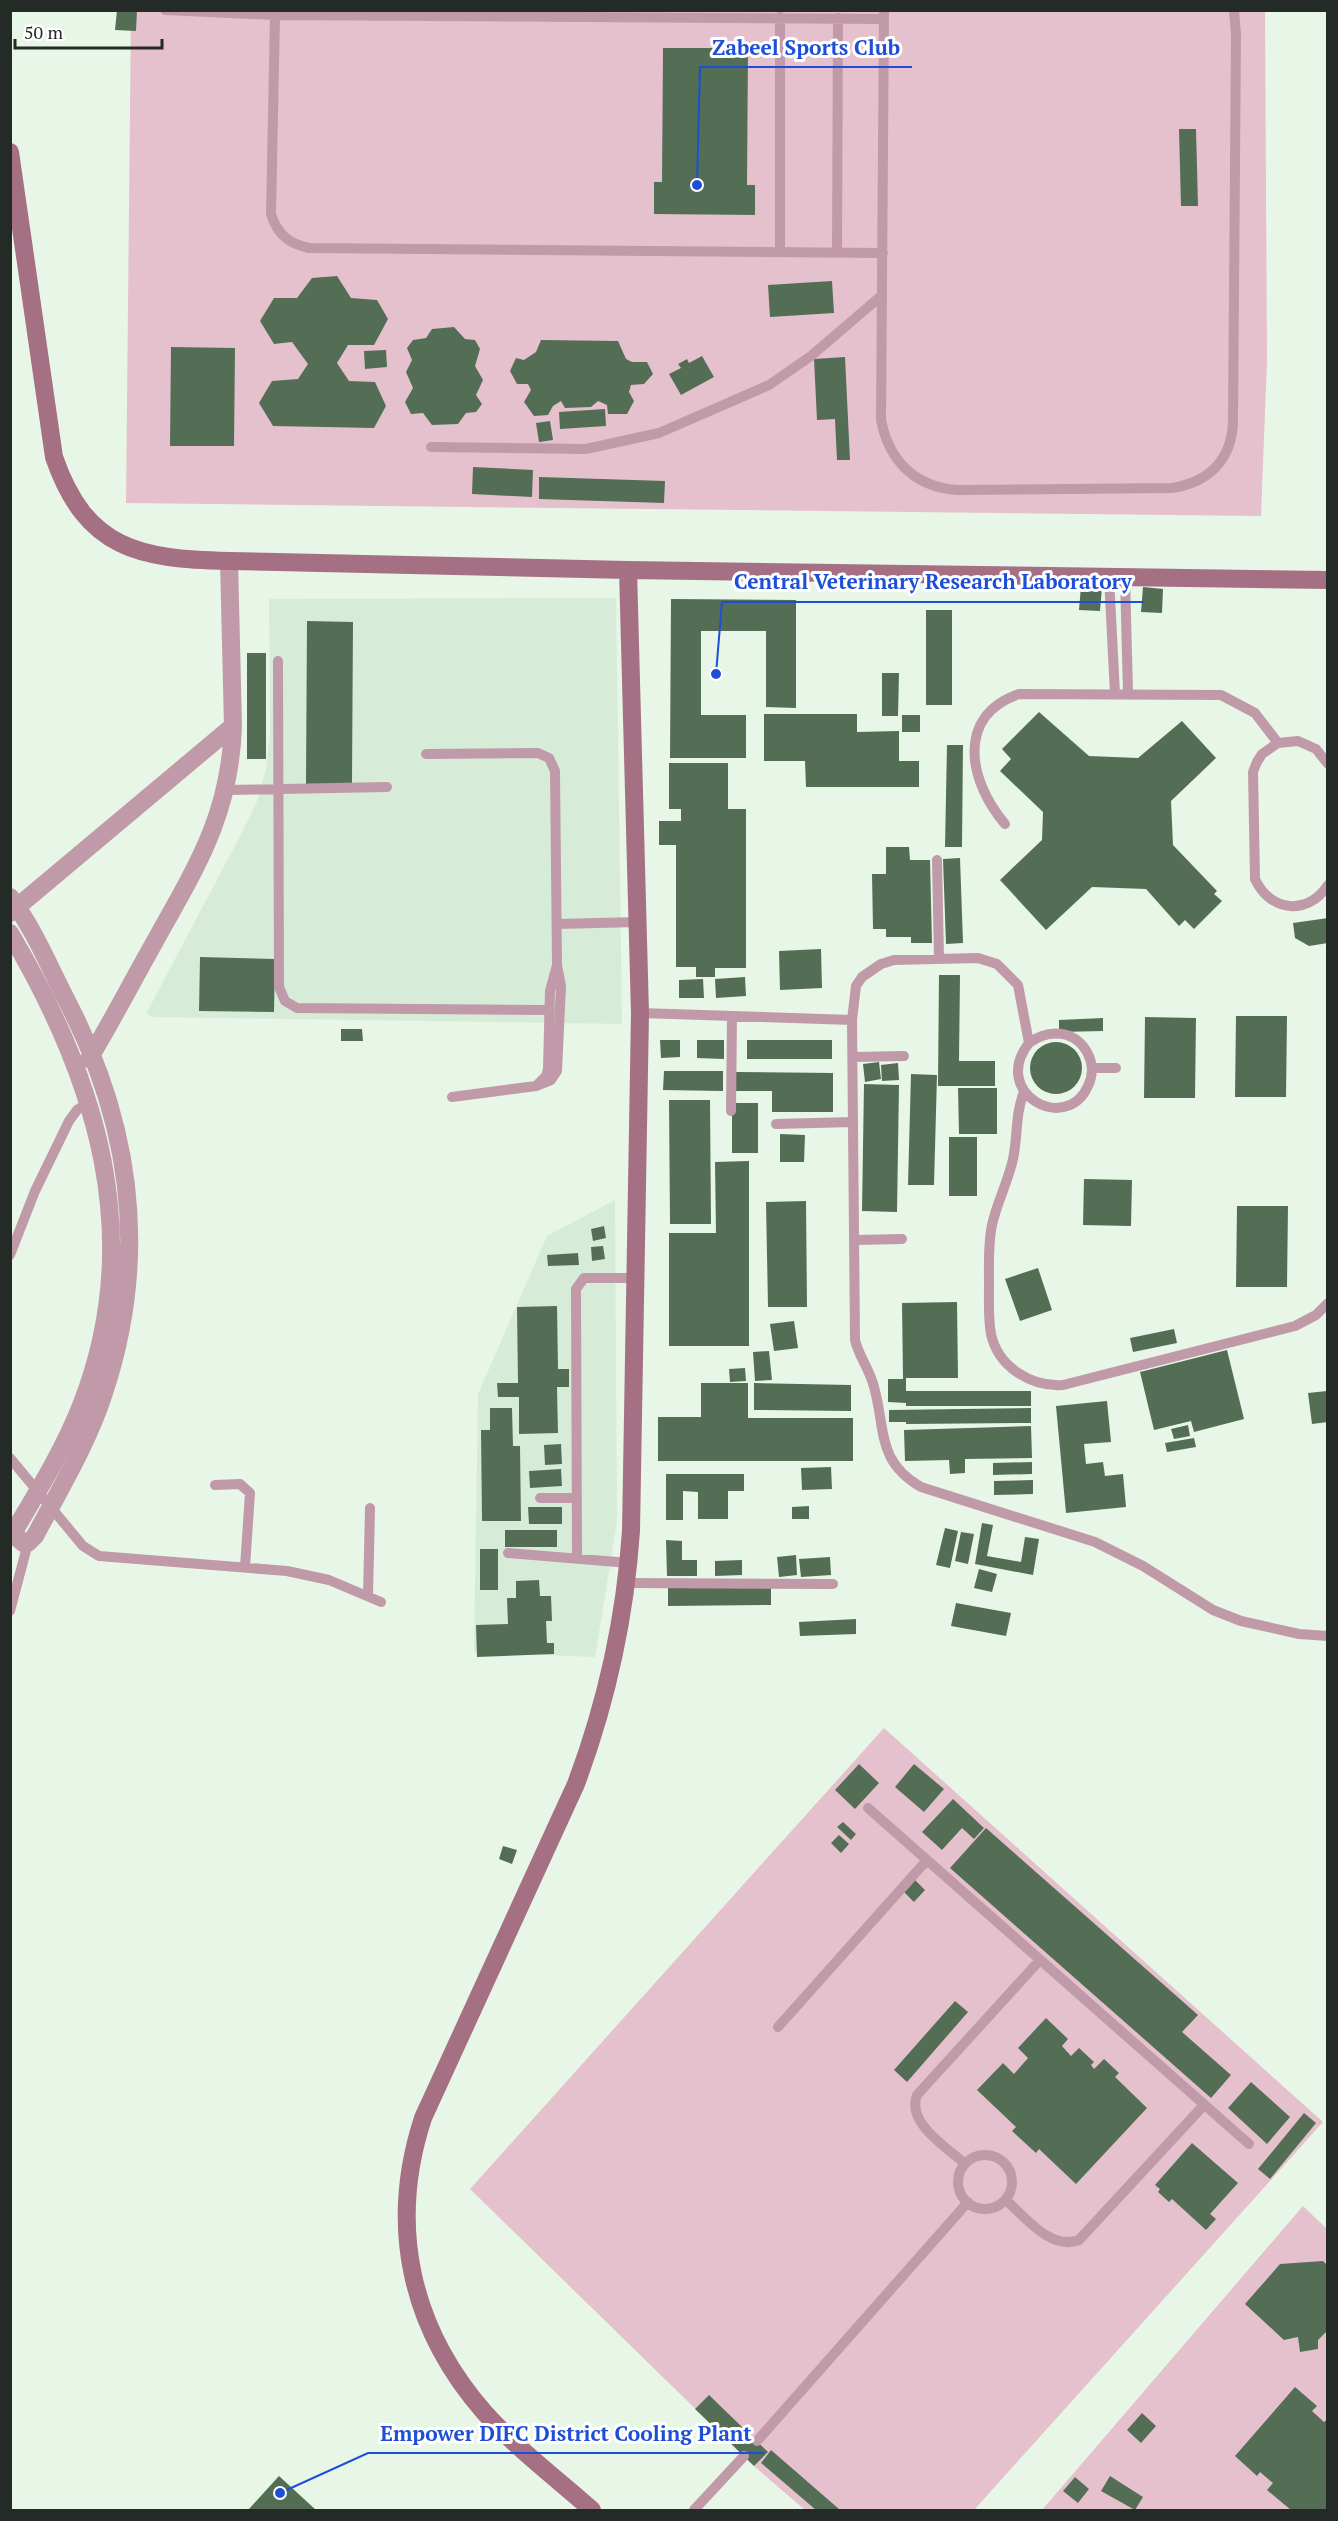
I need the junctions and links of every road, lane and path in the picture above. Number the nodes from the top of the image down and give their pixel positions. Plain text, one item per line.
1 (165, 10) edge
2 (1234, 10) edge
3 (274, 15) junction
4 (884, 15) edge
5 (780, 17) junction
6 (838, 18) junction
7 (10, 152) edge
8 (780, 252) junction
9 (837, 252) junction
10 (883, 253) junction
11 (881, 296) junction
12 (431, 447) dead end
13 (229, 561) junction
14 (628, 570) junction
15 (1117, 577) junction
16 (1328, 580) edge
17 (278, 661) dead end
18 (1115, 693) junction
19 (1128, 693) junction
20 (233, 726) junction
21 (1278, 743) junction
22 (426, 754) dead end
23 (1328, 764) edge
24 (387, 787) dead end
25 (279, 789) junction
26 (226, 790) junction
27 (1005, 824) dead end
28 (937, 860) dead end
29 (1328, 885) edge
30 (13, 906) edge
31 (638, 922) junction
32 (557, 924) junction
33 (10, 933) edge
34 (939, 959) junction
35 (557, 965) junction
36 (550, 1010) junction
37 (640, 1013) junction
38 (732, 1016) junction
39 (852, 1020) junction
40 (1029, 1043) junction
41 (93, 1053) junction
42 (904, 1056) dead end
43 (853, 1057) junction
44 (1092, 1068) junction
45 (1116, 1068) dead end
46 (79, 1076) junction
47 (536, 1086) junction
48 (1024, 1092) junction
49 (452, 1097) dead end
50 (88, 1103) junction
51 (731, 1111) dead end
52 (853, 1122) junction
53 (776, 1124) dead end
54 (902, 1239) dead end
55 (855, 1240) junction
56 (10, 1255) edge
57 (636, 1278) junction
58 (1328, 1303) edge
59 (10, 1458) edge
60 (215, 1485) dead end
61 (37, 1491) junction
62 (540, 1498) dead end
63 (577, 1498) junction
64 (370, 1508) dead end
65 (50, 1509) junction
66 (28, 1543) junction
67 (508, 1553) dead end
68 (577, 1559) junction
69 (629, 1563) junction
70 (245, 1567) junction
71 (627, 1583) junction
72 (833, 1584) dead end
73 (369, 1596) junction
74 (381, 1602) dead end
75 (10, 1611) edge
76 (1328, 1636) edge
77 (868, 1808) dead end
78 (927, 1860) junction
79 (1040, 1960) junction
80 (778, 2027) dead end
81 (1204, 2105) junction
82 (1249, 2144) dead end
83 (965, 2164) junction
84 (1006, 2200) junction
85 (968, 2202) junction
86 (757, 2441) dead end
87 (744, 2456) dead end
88 (592, 2511) edge
89 (694, 2511) edge

1 - 3 lane
2 - 11 lane
3 - 5 lane
3 - 8 lane
4 - 6 lane
4 - 10 lane
5 - 6 lane
5 - 8 lane
6 - 9 lane
7 - 13 street
8 - 9 lane
9 - 10 lane
10 - 11 lane
11 - 12 lane
13 - 14 street
13 - 20 street
14 - 15 street
14 - 31 street
15 - 16 street
15 - 18 lane
15 - 19 lane
17 - 25 lane
18 - 19 lane
18 - 27 lane
19 - 21 lane
20 - 26 street
20 - 30 street
21 - 23 lane
21 - 29 lane
22 - 32 lane
24 - 25 lane
25 - 26 lane
25 - 36 lane
26 - 41 street
28 - 34 lane
30 - 41 street
31 - 32 lane
31 - 37 street
32 - 35 lane
33 - 46 street
34 - 39 lane
34 - 40 lane
35 - 36 lane
35 - 47 lane
36 - 47 lane
37 - 38 lane
37 - 57 street
38 - 39 lane
38 - 51 lane
39 - 43 lane
40 - 44 lane
40 - 48 lane
41 - 46 street
41 - 65 street
42 - 43 lane
43 - 52 lane
44 - 45 lane
44 - 48 lane
46 - 50 street
47 - 49 lane
48 - 58 lane
50 - 56 lane
50 - 61 street
52 - 53 lane
52 - 55 lane
54 - 55 lane
55 - 76 lane
57 - 63 lane
57 - 69 street
59 - 61 lane
60 - 70 lane
61 - 65 lane
61 - 66 street
62 - 63 lane
63 - 68 lane
64 - 73 lane
65 - 66 street
65 - 70 lane
66 - 75 lane
67 - 68 lane
68 - 69 lane
69 - 71 street
70 - 73 lane
71 - 72 lane
71 - 88 street
73 - 74 lane
77 - 78 lane
78 - 79 lane
78 - 80 lane
79 - 81 lane
79 - 83 lane
81 - 82 lane
81 - 84 lane
83 - 84 lane
83 - 85 lane
84 - 85 lane
85 - 86 lane
87 - 89 lane

